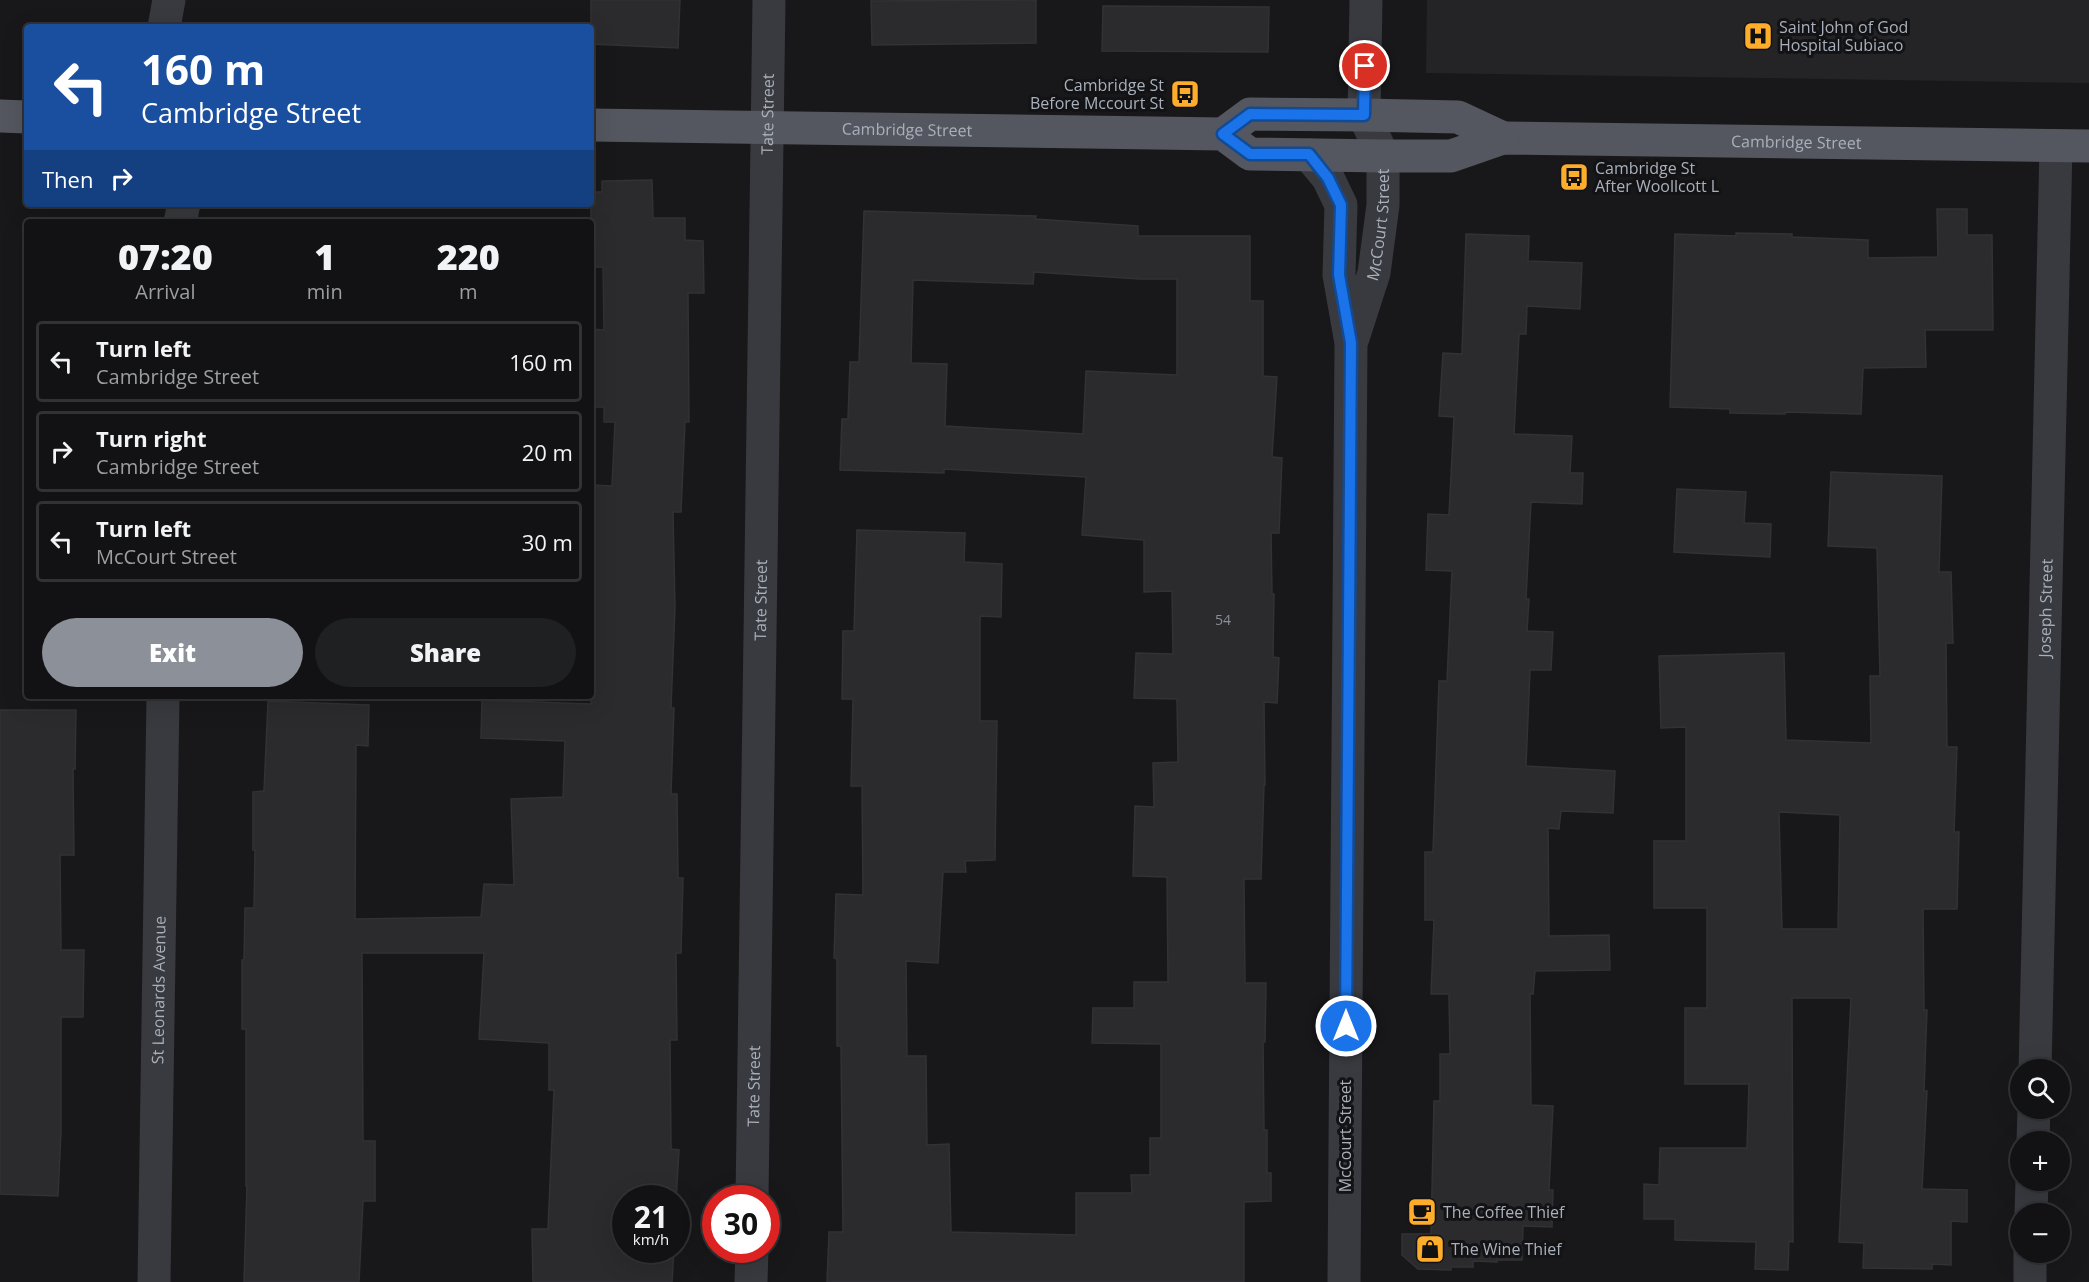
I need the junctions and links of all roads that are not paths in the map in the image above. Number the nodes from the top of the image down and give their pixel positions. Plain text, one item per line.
1 (169, 0) edge
2 (182, 0) edge
3 (769, 0) edge
4 (1366, 0) edge
5 (165, 24) edge
6 (186, 24) edge
7 (1364, 115) junction
8 (0, 116) edge
9 (24, 117) edge
10 (594, 125) edge
11 (767, 128) junction
12 (1223, 134) junction
13 (1503, 138) junction
14 (2056, 146) junction
15 (2089, 147) edge
16 (1309, 154) junction
17 (1383, 156) junction
18 (1351, 343) junction
19 (163, 699) edge
20 (2035, 1059) edge
21 (752, 1185) edge
22 (752, 1263) edge
23 (2030, 1263) edge
24 (154, 1282) edge
25 (751, 1282) edge
26 (1344, 1282) edge
27 (2030, 1282) edge

1 - 5 street
2 - 6 street
3 - 11 street, Tate Street
4 - 7 street, McCourt Street
7 - 12 main road, Cambridge Street
7 - 13 main road, Cambridge Street
7 - 17 street, McCourt Street
8 - 9 main road
10 - 11 main road, Cambridge Street
11 - 12 main road, Cambridge Street
11 - 21 street, Tate Street
12 - 16 main road, Cambridge Street
13 - 14 main road, Cambridge Street
13 - 17 main road, Cambridge Street
14 - 15 main road, Cambridge Street
14 - 20 street, Joseph Street
16 - 17 main road, Cambridge Street
16 - 18 street, McCourt Street
17 - 18 street, McCourt Street
18 - 26 street, McCourt Street
19 - 24 street, St Leonards Avenue
22 - 25 street
23 - 27 street

